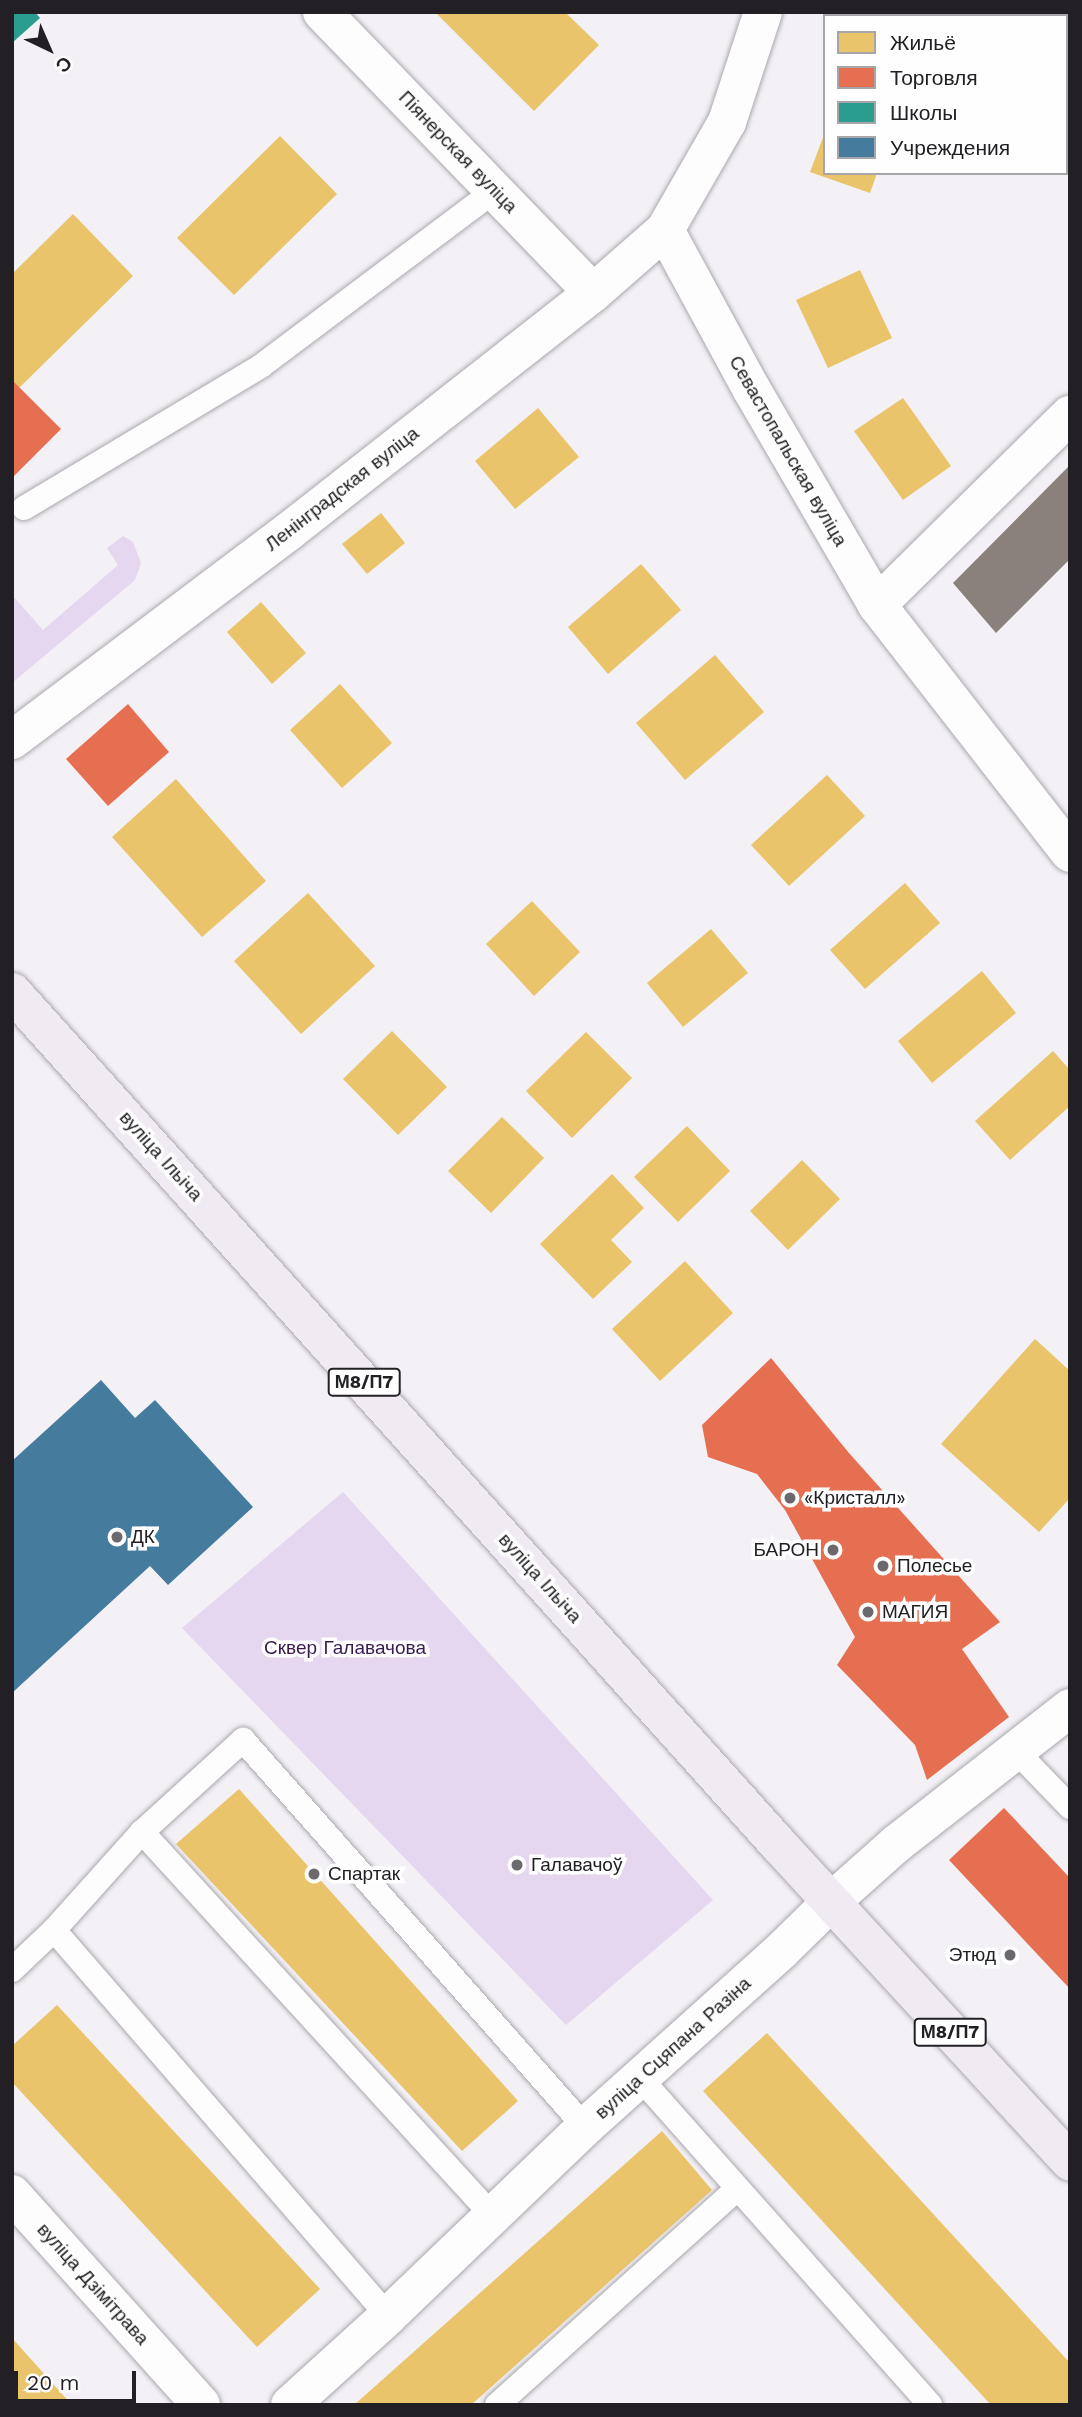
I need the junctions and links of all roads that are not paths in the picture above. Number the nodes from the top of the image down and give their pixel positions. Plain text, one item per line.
1 (322, 12) edge
2 (764, 12) edge
3 (495, 190) junction
4 (665, 230) junction
5 (593, 293) junction
6 (1070, 415) edge
7 (24, 508) dead end
8 (877, 605) junction
9 (12, 740) edge
10 (1070, 853) edge
11 (12, 992) edge
12 (1070, 1708) edge
13 (1016, 1751) junction
14 (1070, 1807) edge
15 (142, 1832) junction
16 (831, 1902) junction
17 (54, 1930) junction
18 (12, 1970) edge
19 (640, 2078) junction
20 (585, 2127) junction
21 (1070, 2162) edge
22 (736, 2190) junction
23 (12, 2194) edge
24 (492, 2215) junction
25 (388, 2316) junction
26 (201, 2405) edge
27 (290, 2405) edge
28 (498, 2405) edge
29 (930, 2405) edge

1 - 3 street, Піянерская вуліца
2 - 4 street
3 - 5 street, Піянерская вуліца
3 - 7 lane
4 - 5 street, Ленінградская вуліца
4 - 8 street, Севастопальская вуліца
5 - 9 street, Ленінградская вуліца
6 - 8 street
8 - 10 street, Севастопальская вуліца
11 - 16 main road, вуліца Ільіча / М8/П7
12 - 13 street, вуліца Сцяпана Разіна
13 - 14 lane
13 - 16 street, вуліца Сцяпана Разіна
15 - 17 lane
15 - 20 lane
15 - 24 lane
16 - 19 street, вуліца Сцяпана Разіна
16 - 21 main road, вуліца Ільіча / М8/П7
17 - 18 lane
17 - 25 lane
19 - 20 street, вуліца Сцяпана Разіна
19 - 22 lane
20 - 24 street, вуліца Сцяпана Разіна
22 - 28 lane
22 - 29 lane
23 - 26 street, вуліца Дзімітрава
24 - 25 street, вуліца Сцяпана Разіна
25 - 27 street, вуліца Сцяпана Разіна

